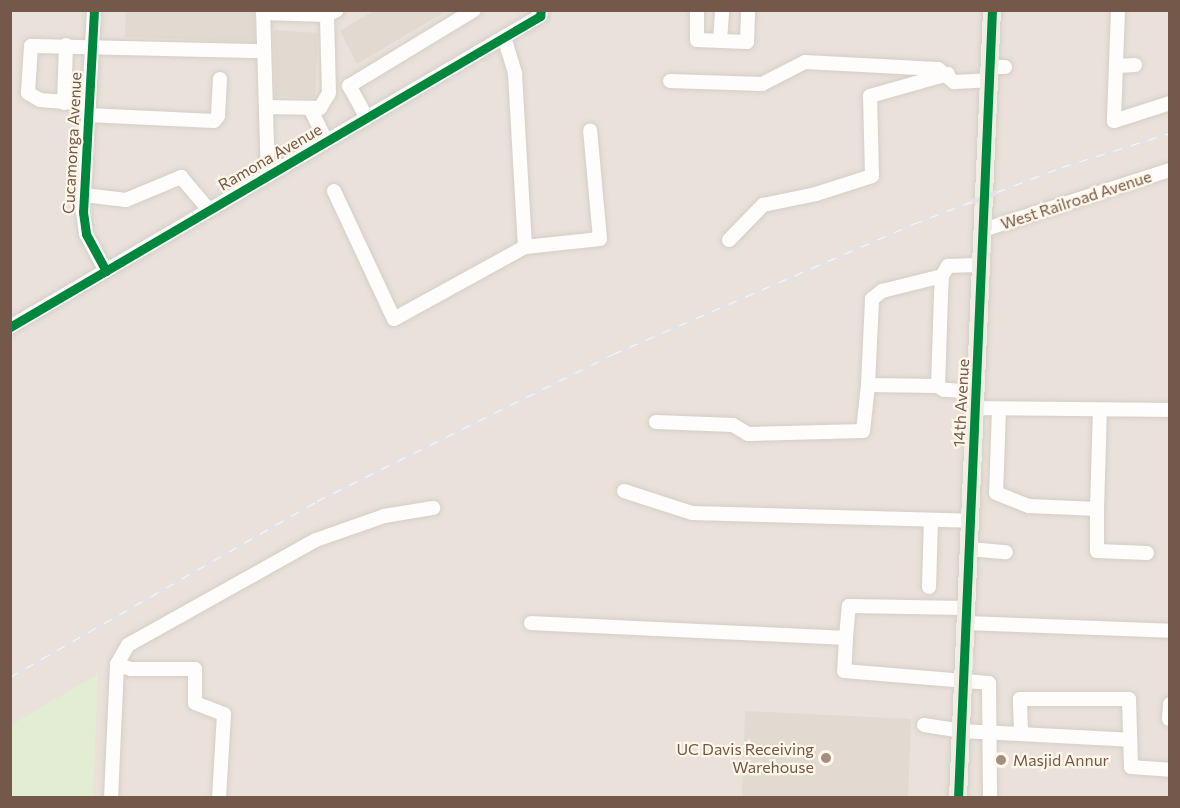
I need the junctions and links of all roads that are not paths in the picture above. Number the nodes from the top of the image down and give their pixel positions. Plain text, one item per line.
1 (94, 10) edge
2 (474, 10) edge
3 (541, 10) edge
4 (697, 10) edge
5 (722, 10) edge
6 (748, 10) edge
7 (992, 10) edge
8 (263, 12) edge
9 (332, 13) edge
10 (1123, 17) edge
11 (504, 37) junction
12 (720, 41) junction
13 (66, 45) junction
14 (92, 46) junction
15 (256, 51) dead end
16 (1135, 65) dead end
17 (1116, 66) junction
18 (995, 71) junction
19 (948, 74) junction
20 (220, 79) dead end
21 (670, 81) dead end
22 (64, 103) junction
23 (1170, 103) edge
24 (266, 107) junction
25 (310, 108) junction
26 (89, 109) junction
27 (367, 118) junction
28 (590, 130) dead end
29 (326, 141) junction
30 (1170, 170) edge
31 (268, 176) junction
32 (334, 191) dead end
33 (84, 195) junction
34 (209, 210) junction
35 (983, 230) junction
36 (729, 240) dead end
37 (525, 247) junction
38 (982, 265) junction
39 (106, 271) junction
40 (942, 276) junction
41 (10, 327) edge
42 (868, 385) junction
43 (938, 386) junction
44 (976, 400) junction
45 (999, 409) junction
46 (1100, 410) junction
47 (1170, 410) edge
48 (656, 422) dead end
49 (624, 491) dead end
50 (433, 508) dead end
51 (1097, 508) junction
52 (931, 520) junction
53 (970, 521) junction
54 (969, 549) junction
55 (1006, 552) dead end
56 (1147, 553) dead end
57 (928, 587) dead end
58 (966, 615) junction
59 (531, 623) dead end
60 (1170, 631) edge
61 (846, 638) junction
62 (117, 664) junction
63 (963, 681) junction
64 (1170, 704) edge
65 (1169, 719) edge
66 (924, 725) dead end
67 (961, 731) junction
68 (992, 731) junction
69 (1021, 731) junction
70 (1130, 740) junction
71 (1170, 770) edge
72 (111, 798) edge
73 (219, 798) edge
74 (958, 798) edge
75 (990, 798) edge

1 - 14 street, Cucamonga Avenue
2 - 27 street
3 - 11 street, Ramona Avenue
4 - 12 street
5 - 12 street
6 - 12 street
7 - 18 main road, 14th Avenue
8 - 9 street
8 - 24 street
9 - 25 street
10 - 17 street
11 - 27 street, Ramona Avenue
11 - 37 street
13 - 14 street
13 - 22 street
13 - 22 street
14 - 15 street
14 - 26 street, Cucamonga Avenue
16 - 17 street
17 - 23 street
18 - 19 street
18 - 35 main road, 14th Avenue
19 - 21 street
19 - 36 street
20 - 26 street
22 - 26 street
24 - 25 street
24 - 31 street
25 - 29 street
26 - 33 street, Cucamonga Avenue
27 - 29 street, Ramona Avenue
28 - 37 street
29 - 31 street, Ramona Avenue
30 - 35 street, West Railroad Avenue
31 - 34 street, Ramona Avenue
32 - 37 street
33 - 34 street
33 - 39 street, Cucamonga Avenue
34 - 39 street, Ramona Avenue
35 - 38 main road, 14th Avenue
38 - 40 street
38 - 44 main road, 14th Avenue
39 - 41 street, Ramona Avenue
40 - 42 street
40 - 43 street
42 - 43 street
42 - 48 street
43 - 44 street
44 - 45 street
44 - 53 main road, 14th Avenue
45 - 46 street
45 - 51 street
46 - 47 street
46 - 51 street
49 - 52 street
50 - 62 street
51 - 56 street
52 - 53 street
52 - 57 street
53 - 54 main road, 14th Avenue
54 - 55 street
54 - 58 main road, 14th Avenue
58 - 60 street
58 - 61 street
58 - 63 main road, 14th Avenue
59 - 61 street
61 - 63 street
62 - 72 street
62 - 73 street
63 - 67 main road, 14th Avenue
63 - 68 street
64 - 65 street
66 - 67 street
67 - 68 street
67 - 74 main road, 14th Avenue
68 - 69 street
68 - 75 street
69 - 70 street
69 - 70 street
70 - 71 street

